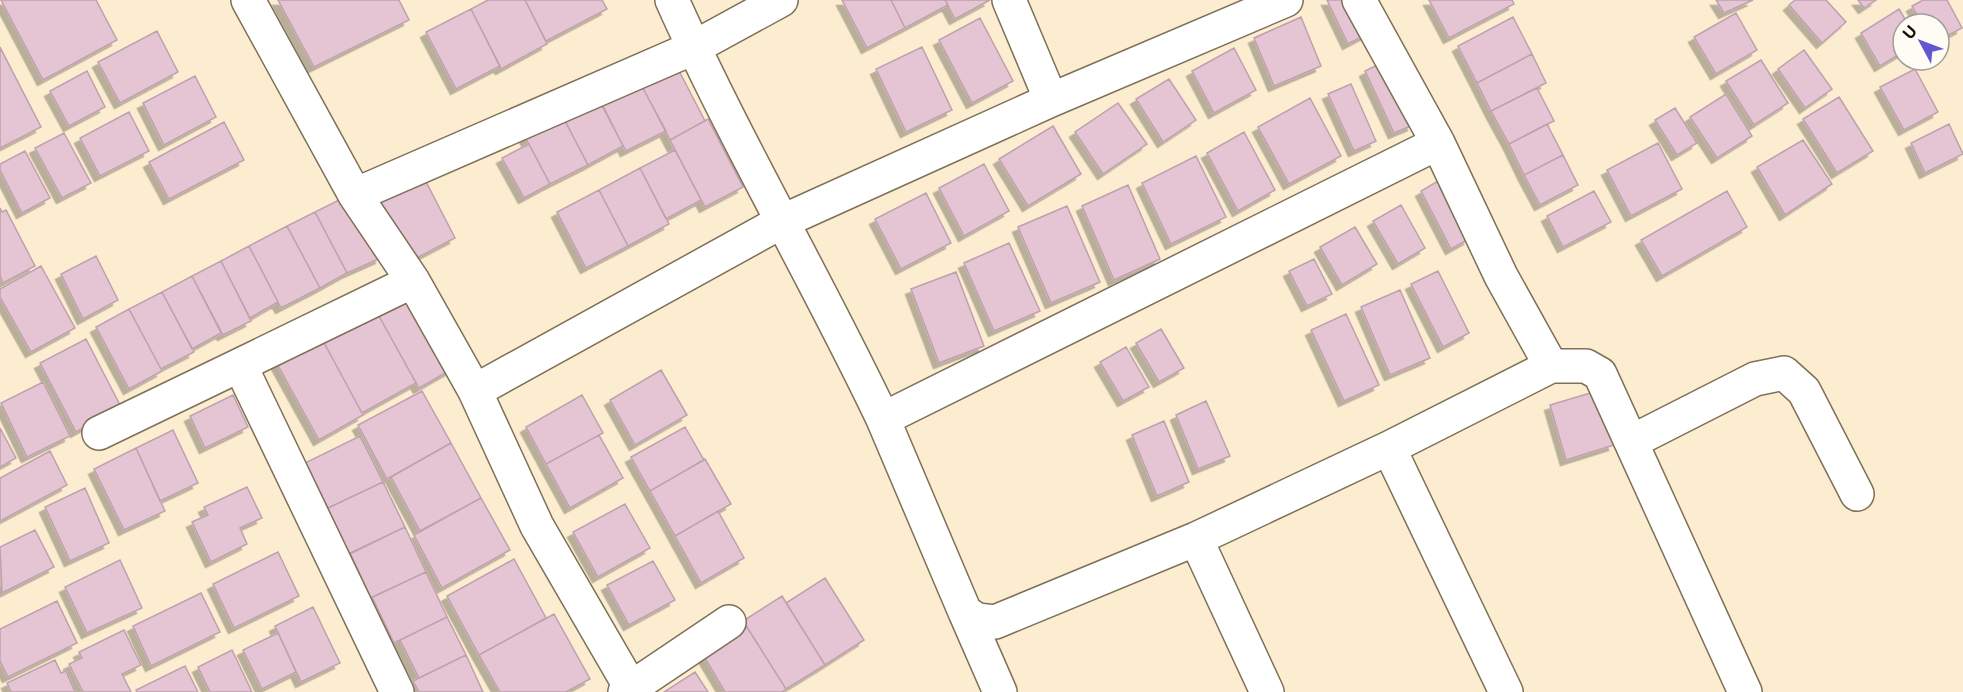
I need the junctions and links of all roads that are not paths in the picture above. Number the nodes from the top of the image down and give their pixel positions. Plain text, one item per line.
1 (248, 0) edge
2 (672, 0) edge
3 (781, 0) edge
4 (1010, 0) edge
5 (1286, 0) edge
6 (1359, 0) edge
7 (693, 48) junction
8 (1051, 100) junction
9 (1438, 143) junction
10 (355, 195) junction
11 (781, 222) junction
12 (413, 281) junction
13 (240, 365) junction
14 (1551, 366) junction
15 (475, 391) junction
16 (883, 419) junction
17 (99, 433) dead end
18 (1630, 442) junction
19 (1389, 448) junction
20 (1857, 494) dead end
21 (1196, 539) junction
22 (965, 612) junction
23 (729, 622) dead end
24 (628, 690) edge
25 (397, 692) edge
26 (1000, 692) edge
27 (1267, 692) edge
28 (1506, 692) edge
29 (1745, 692) edge

1 - 10 street
2 - 7 street
3 - 7 street
4 - 8 street
5 - 8 street
6 - 9 street
7 - 10 street
7 - 11 street
8 - 11 street
9 - 14 street
9 - 16 street
10 - 12 street
11 - 15 street
11 - 16 street
12 - 13 street
12 - 15 street
13 - 17 street
13 - 25 street
14 - 18 street
14 - 19 street
15 - 24 street
16 - 22 street
18 - 20 street
18 - 29 street
19 - 21 street
19 - 28 street
21 - 22 street
21 - 27 street
22 - 26 street
23 - 24 street

